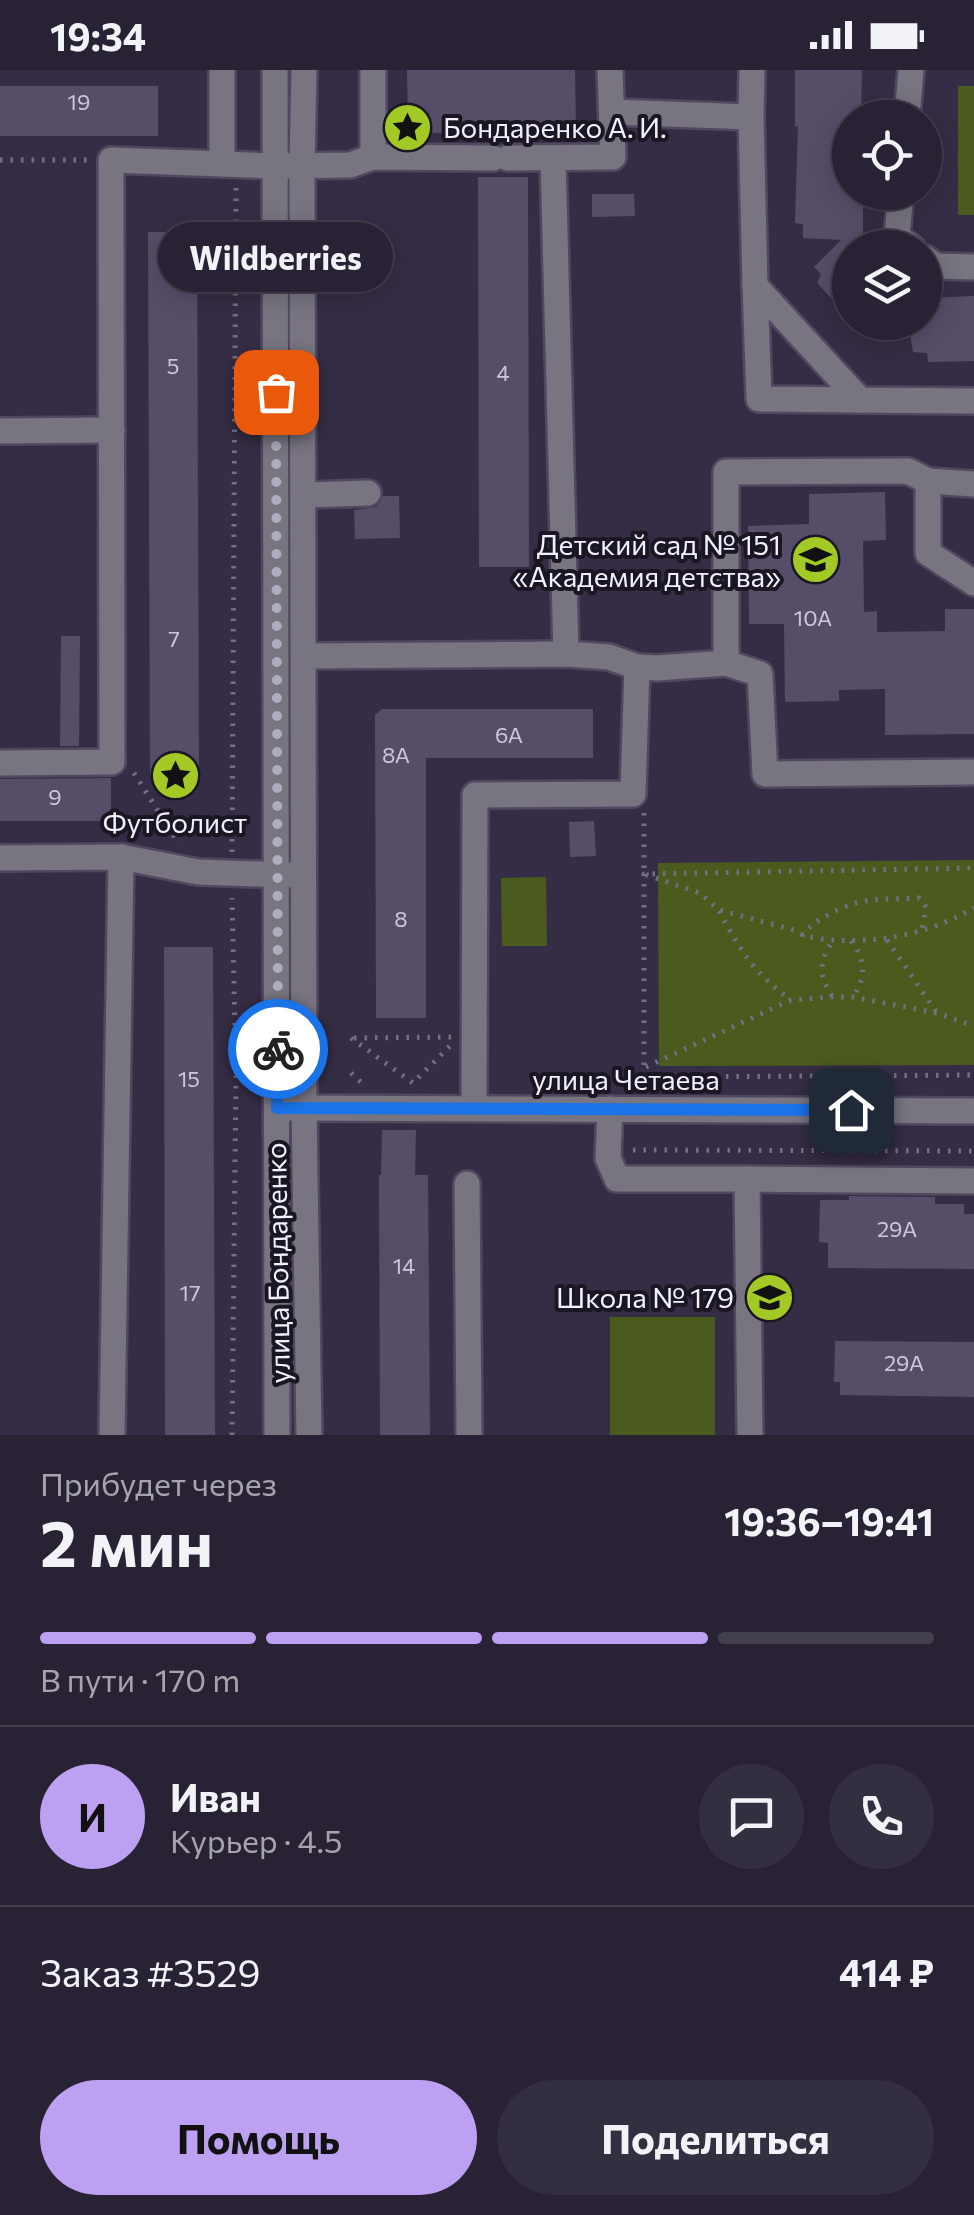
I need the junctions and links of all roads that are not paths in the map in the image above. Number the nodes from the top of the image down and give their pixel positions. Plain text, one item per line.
1 (222, 70) edge
2 (276, 70) edge
3 (304, 70) edge
4 (373, 70) edge
5 (610, 70) edge
6 (752, 70) edge
7 (910, 70) edge
8 (908, 100) edge
9 (612, 112) junction
10 (751, 117) junction
11 (372, 157) junction
12 (553, 158) junction
13 (229, 164) junction
14 (302, 165) junction
15 (276, 166) junction
16 (942, 266) edge
17 (974, 267) edge
18 (756, 286) junction
19 (860, 400) junction
20 (974, 400) edge
21 (0, 430) edge
22 (112, 430) junction
23 (928, 481) junction
24 (974, 484) edge
25 (368, 493) dead end
26 (304, 495) junction
27 (974, 583) edge
28 (566, 654) junction
29 (304, 656) junction
30 (726, 663) junction
31 (637, 667) junction
32 (0, 763) edge
33 (974, 772) edge
34 (121, 857) junction
35 (0, 858) edge
36 (276, 874) junction
37 (304, 875) junction
38 (277, 1108) junction
39 (304, 1108) junction
40 (474, 1108) junction
41 (610, 1109) junction
42 (974, 1110) edge
43 (747, 1179) junction
44 (974, 1181) edge
45 (467, 1184) dead end
46 (112, 1435) edge
47 (277, 1435) edge
48 (309, 1435) edge
49 (468, 1435) edge
50 (750, 1435) edge

1 - 13 street
2 - 15 street, улица Бондаренко
3 - 14 street, улица Бондаренко
4 - 11 street
5 - 9 street
6 - 10 street
7 - 8 street
9 - 10 street
9 - 12 street
10 - 18 street
11 - 12 street
11 - 14 street
12 - 28 street
13 - 15 street
13 - 22 street
14 - 15 street
14 - 26 street, улица Бондаренко
15 - 36 street, улица Бондаренко
16 - 17 street
18 - 19 street
18 - 19 street
19 - 20 street
21 - 22 street
22 - 32 street
23 - 24 street
23 - 27 street
23 - 30 street
25 - 26 street
26 - 29 street, улица Бондаренко
28 - 29 street
28 - 31 street
29 - 37 street, улица Бондаренко
30 - 31 street
30 - 33 street
31 - 40 street
34 - 35 street
34 - 36 street
34 - 46 street
36 - 37 street
36 - 38 street, улица Бондаренко
37 - 39 street, улица Бондаренко
38 - 39 street, улица Четаева
38 - 47 street, улица Бондаренко
39 - 40 street, улица Четаева
39 - 48 street, улица Бондаренко
40 - 41 street, улица Четаева
41 - 42 street, улица Четаева
41 - 43 street
43 - 44 street
43 - 50 street
45 - 49 street

